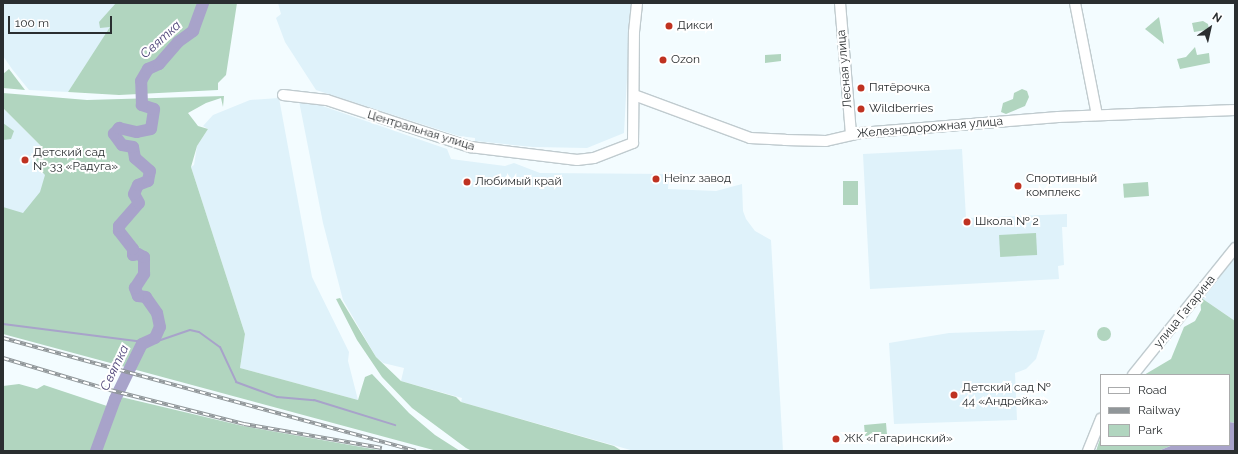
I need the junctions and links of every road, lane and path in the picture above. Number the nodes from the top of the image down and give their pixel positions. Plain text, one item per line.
1 (637, 3) edge
2 (840, 3) edge
3 (1075, 3) edge
4 (283, 95) dead end
5 (634, 95) junction
6 (1235, 110) edge
7 (1097, 115) junction
8 (851, 135) junction
9 (1235, 248) edge
10 (1134, 374) edge
11 (1100, 421) edge
12 (1088, 451) edge

1 - 5 street, Центральная улица
2 - 8 street, Лесная улица
3 - 7 street
4 - 5 street, Центральная улица
5 - 8 street, Железнодорожная улица
6 - 7 street, Железнодорожная улица
7 - 8 street, Железнодорожная улица
9 - 10 street, улица Гагарина
11 - 12 street

